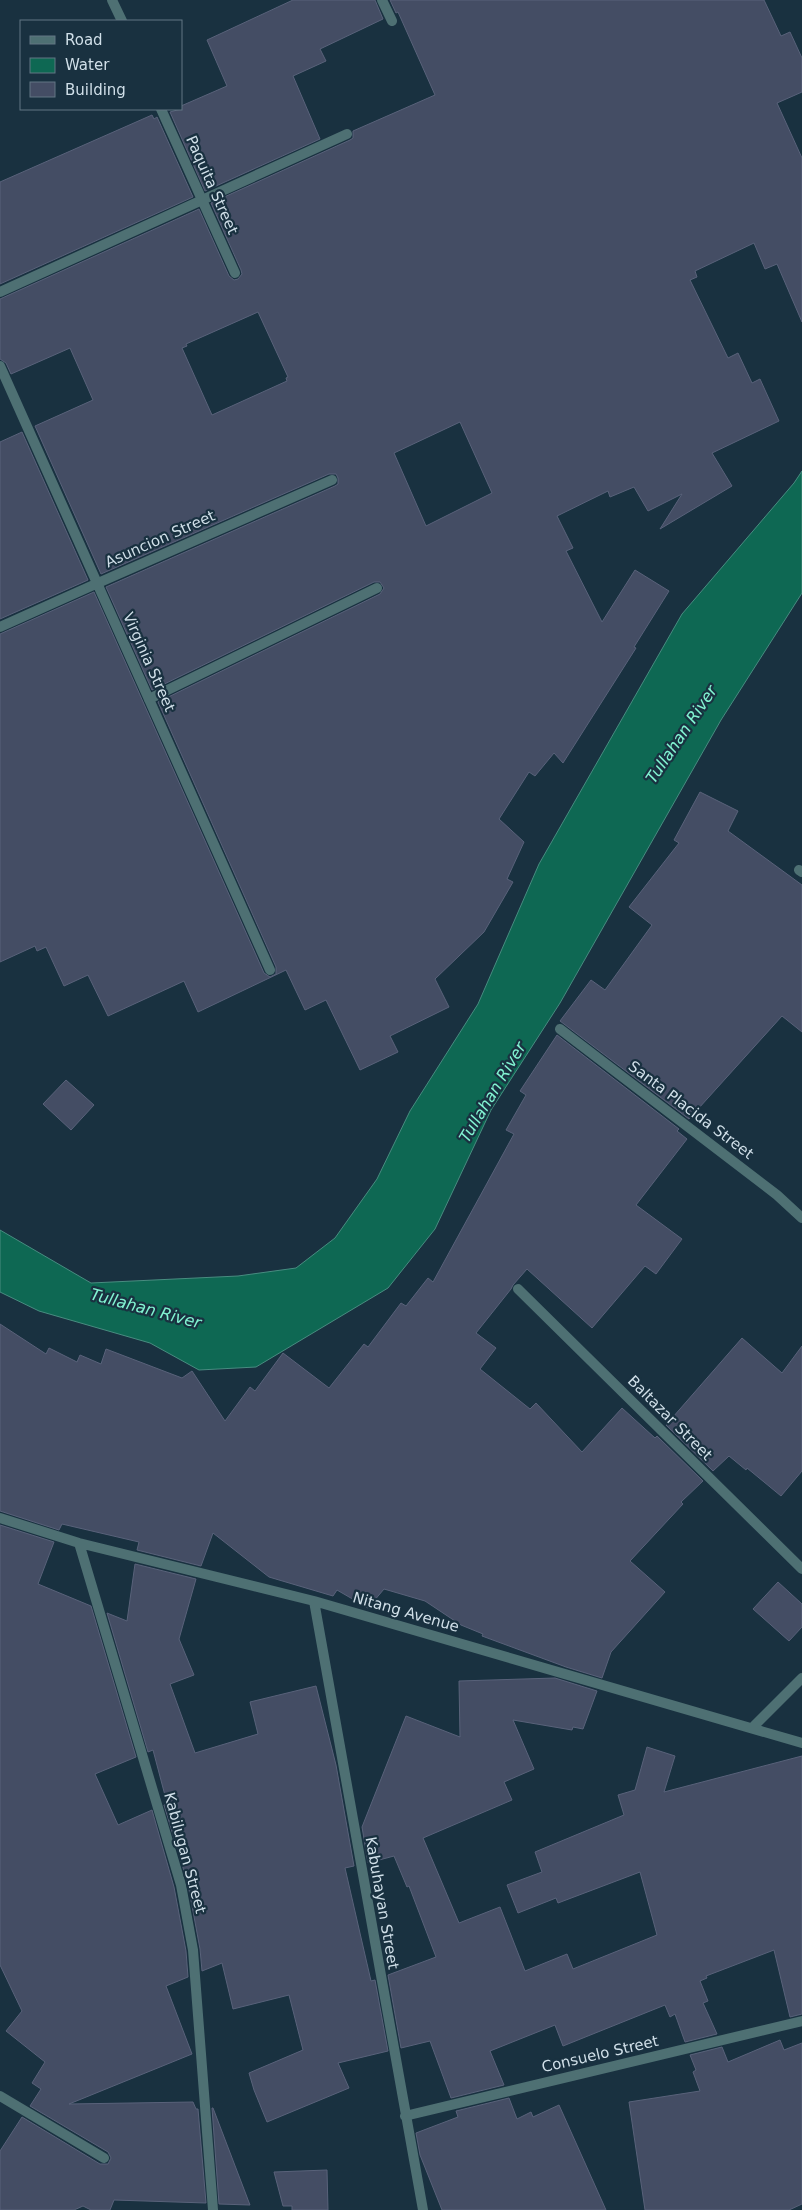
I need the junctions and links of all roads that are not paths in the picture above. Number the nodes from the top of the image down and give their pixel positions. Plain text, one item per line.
1 (112, 0) edge
2 (382, 0) edge
3 (122, 20) edge
4 (392, 21) dead end
5 (161, 110) edge
6 (347, 134) dead end
7 (202, 200) junction
8 (235, 272) dead end
9 (0, 292) edge
10 (0, 366) edge
11 (332, 480) dead end
12 (98, 583) junction
13 (377, 588) dead end
14 (0, 628) edge
15 (149, 699) junction
16 (270, 970) dead end
17 (560, 1029) dead end
18 (802, 1218) edge
19 (518, 1289) dead end
20 (0, 1518) edge
21 (79, 1543) junction
22 (802, 1569) edge
23 (314, 1601) junction
24 (802, 1678) edge
25 (752, 1728) junction
26 (802, 1743) edge
27 (802, 2021) edge
28 (0, 2096) edge
29 (405, 2116) junction
30 (104, 2158) dead end
31 (213, 2210) edge
32 (423, 2210) edge

1 - 3 street
2 - 4 street
5 - 7 street, Paquita Street
6 - 7 street
7 - 8 street, Paquita Street
7 - 9 street
10 - 12 street, Virginia Street
11 - 12 street, Asuncion Street
12 - 14 street, Asuncion Street
12 - 15 street, Virginia Street
13 - 15 street
15 - 16 street, Virginia Street
17 - 18 street, Santa Placida Street
19 - 22 street, Baltazar Street
20 - 21 street, Nitang Avenue
21 - 23 street, Nitang Avenue
21 - 31 street, Kabilugan Street
23 - 25 street, Nitang Avenue
23 - 29 street, Kabuhayan Street
24 - 25 street
25 - 26 street, Nitang Avenue
27 - 29 street, Consuelo Street
28 - 30 street
29 - 32 street, Kabuhayan Street

